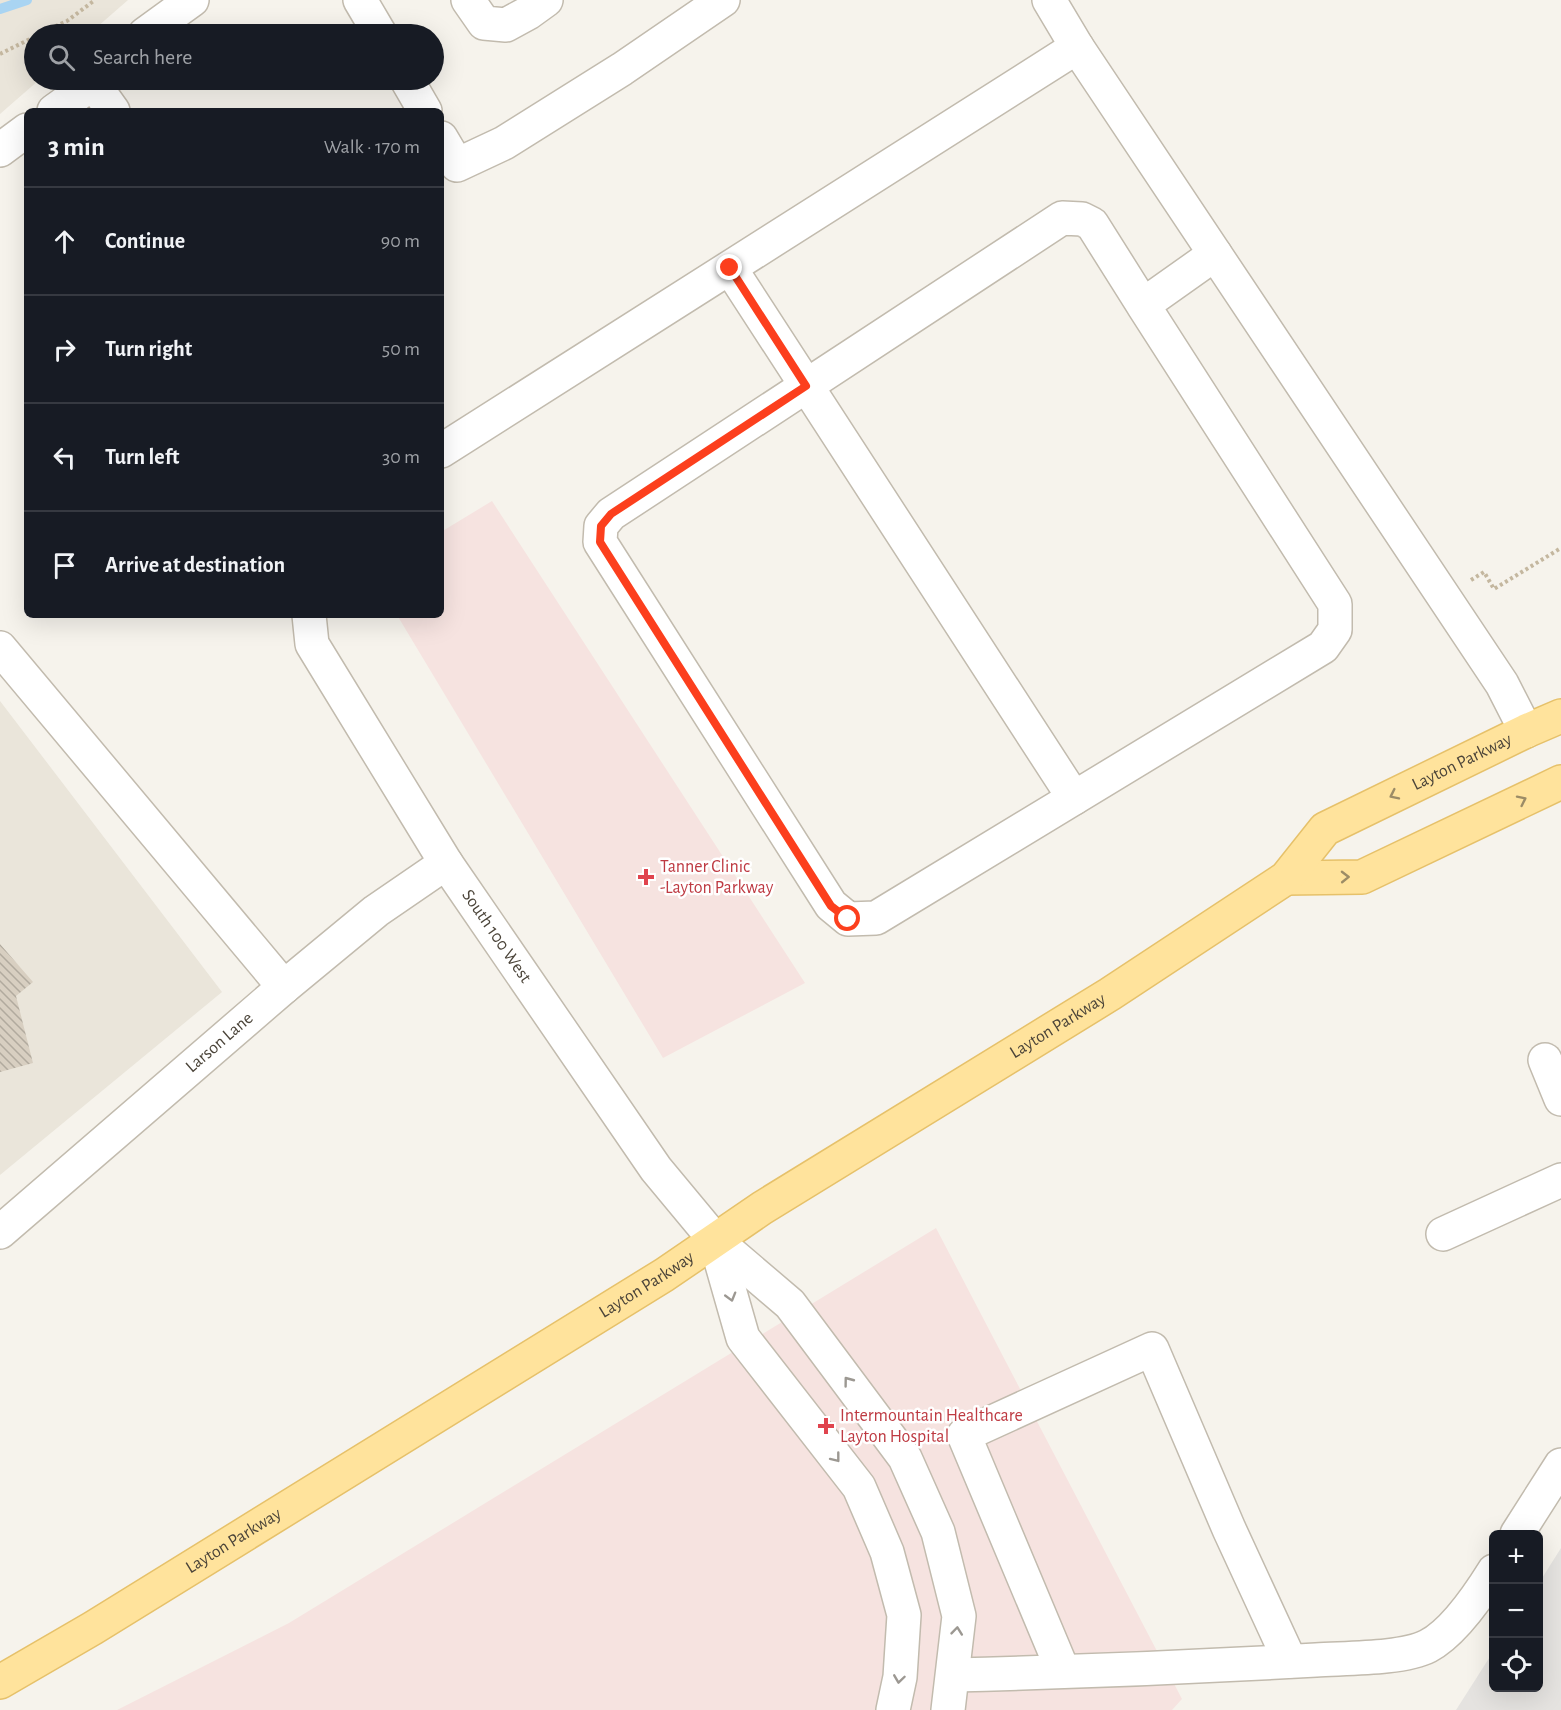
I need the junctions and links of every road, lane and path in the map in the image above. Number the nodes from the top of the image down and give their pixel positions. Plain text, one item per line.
1 (95, 0) edge
2 (192, 0) edge
3 (360, 0) edge
4 (468, 0) edge
5 (546, 0) edge
6 (723, 0) edge
7 (1049, 0) edge
8 (61, 24) edge
9 (159, 24) edge
10 (374, 24) edge
11 (24, 42) edge
12 (1077, 47) junction
13 (0, 54) edge
14 (82, 90) edge
15 (100, 90) edge
16 (412, 90) edge
17 (58, 108) edge
18 (111, 108) edge
19 (423, 108) edge
20 (24, 132) edge
21 (444, 143) edge
22 (0, 150) edge
23 (1215, 254) junction
24 (730, 268) junction
25 (1143, 305) junction
26 (806, 386) junction
27 (444, 449) edge
28 (1561, 548) edge
29 (1464, 584) dead end
30 (309, 618) edge
31 (0, 648) edge
32 (1561, 717) edge
33 (1526, 731) junction
34 (1561, 782) edge
35 (1074, 798) junction
36 (446, 863) junction
37 (1286, 878) junction
38 (284, 987) junction
39 (1545, 1060) dead end
40 (1561, 1099) edge
41 (1561, 1180) edge
42 (0, 1232) edge
43 (1443, 1234) dead end
44 (715, 1240) junction
45 (1561, 1465) edge
46 (1520, 1530) edge
47 (1489, 1579) edge
48 (1290, 1661) junction
49 (1063, 1671) junction
50 (953, 1675) junction
51 (0, 1682) edge
52 (893, 1710) edge
53 (948, 1710) edge

1 - 8 path
2 - 9 street
3 - 10 street
4 - 5 street
6 - 21 street
7 - 12 street
11 - 13 path
12 - 23 street
12 - 24 street
14 - 17 street
15 - 18 street
16 - 19 street
20 - 22 street
23 - 25 street
23 - 33 street
24 - 26 street
24 - 27 street
25 - 26 street
25 - 35 street
26 - 35 street
26 - 35 street
28 - 29 path
30 - 36 street, South 100 West
31 - 38 street
32 - 33 main road, Layton Parkway
33 -> 37 main road, Layton Parkway
37 -> 34 main road
36 - 38 street, Larson Lane
36 - 44 street, South 100 West
37 - 44 main road, Layton Parkway
38 - 42 street, Larson Lane
39 - 40 street
41 - 43 street
50 -> 44 street
44 - 51 main road, Layton Parkway
44 -> 52 street
45 - 46 street
47 - 48 street
48 - 49 street
48 - 49 street
49 - 50 street
50 - 53 street

